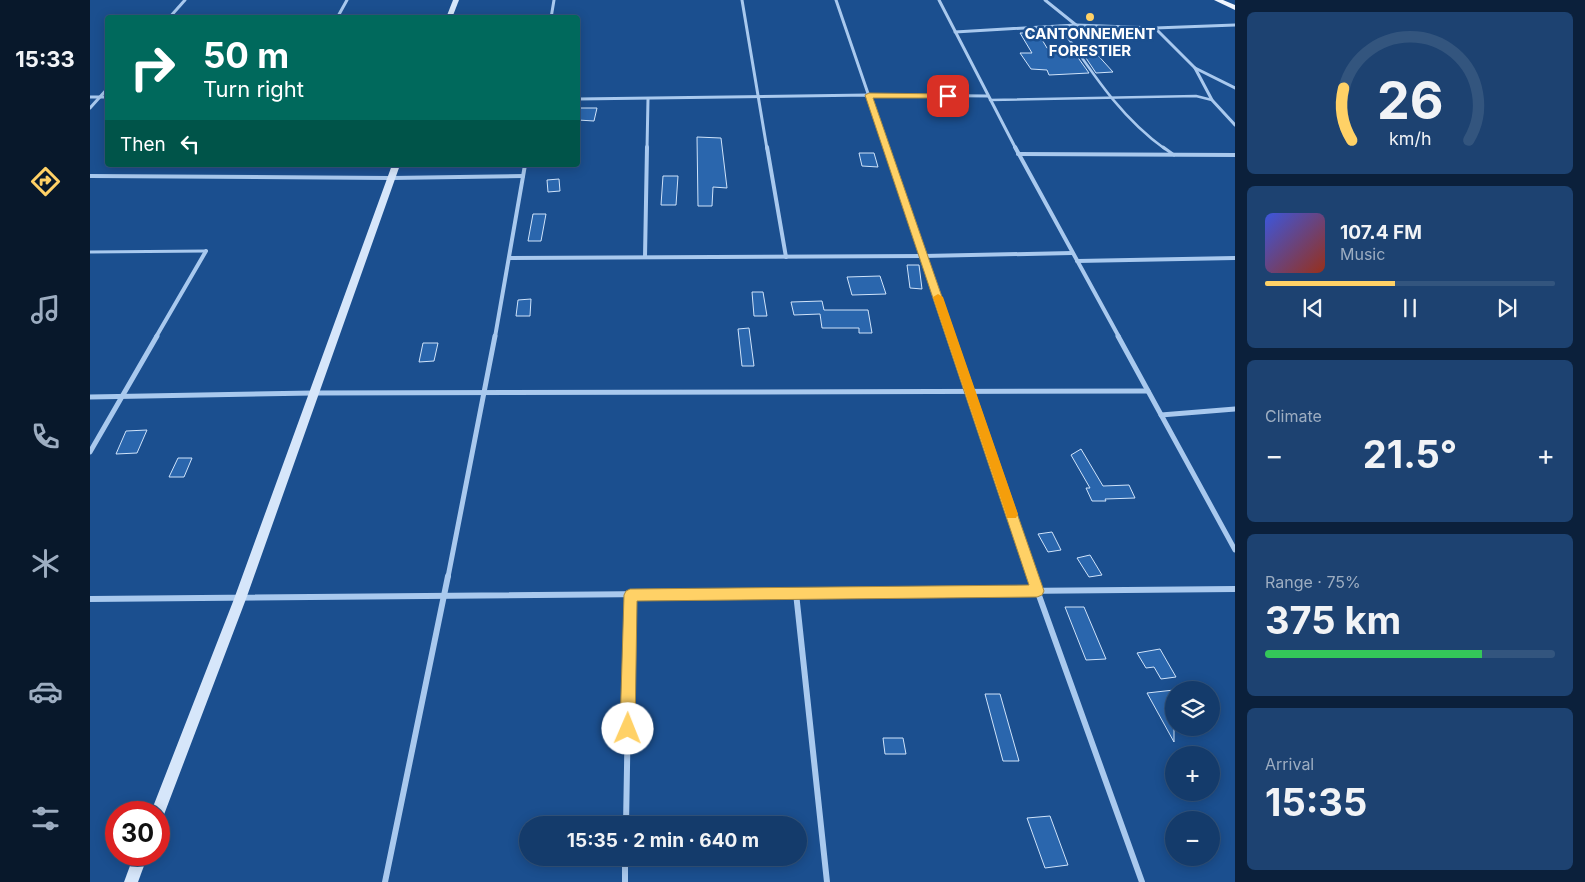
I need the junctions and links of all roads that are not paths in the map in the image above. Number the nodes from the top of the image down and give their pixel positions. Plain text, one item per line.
1 (185, 0) edge
2 (347, 0) edge
3 (456, 0) edge
4 (554, 0) edge
5 (742, 0) edge
6 (836, 0) edge
7 (938, 0) edge
8 (1045, 0) edge
9 (1217, 0) edge
10 (1235, 8) edge
11 (172, 15) edge
12 (339, 15) edge
13 (450, 15) edge
14 (551, 15) edge
15 (1076, 25) junction
16 (1235, 25) edge
17 (1060, 26) junction
18 (1155, 28) junction
19 (955, 32) junction
20 (1195, 68) junction
21 (1235, 88) edge
22 (105, 91) edge
23 (869, 95) junction
24 (90, 97) edge
25 (100, 97) junction
26 (105, 97) edge
27 (759, 98) junction
28 (989, 98) junction
29 (1111, 98) junction
30 (580, 99) edge
31 (648, 99) junction
32 (1212, 100) junction
33 (90, 108) edge
34 (1235, 126) edge
35 (1018, 154) junction
36 (1174, 155) junction
37 (1235, 155) edge
38 (395, 167) edge
39 (525, 167) edge
40 (90, 176) edge
41 (523, 176) junction
42 (391, 178) junction
43 (206, 251) joint
44 (90, 252) edge
45 (1072, 253) junction
46 (924, 256) junction
47 (645, 257) junction
48 (786, 257) junction
49 (510, 258) junction
50 (1235, 258) edge
51 (1077, 261) junction
52 (1148, 391) junction
53 (971, 392) junction
54 (312, 393) junction
55 (483, 393) junction
56 (121, 396) junction
57 (90, 397) edge
58 (1235, 409) edge
59 (1161, 415) junction
60 (90, 452) edge
61 (1235, 550) edge
62 (1235, 589) edge
63 (1037, 591) junction
64 (796, 593) junction
65 (630, 595) junction
66 (444, 597) junction
67 (90, 599) edge
68 (240, 599) junction
69 (162, 801) edge
70 (626, 816) edge
71 (137, 866) edge
72 (625, 866) edge
73 (131, 882) edge
74 (385, 882) edge
75 (624, 882) edge
76 (827, 882) edge
77 (1142, 882) edge

1 - 11 street
2 - 12 street
3 - 13 street
4 - 14 street
5 - 27 street
6 - 23 street
7 - 19 street
8 - 15 street
9 - 10 main road
15 - 17 street
15 - 18 street
16 - 18 street
17 - 19 street
17 - 29 lane
18 - 20 street
19 - 28 street
20 - 21 street
20 - 32 street
22 - 25 street
23 - 27 street
23 - 28 street
23 - 46 street
24 - 25 street
25 - 26 street
25 - 33 street
27 - 31 street
27 - 48 street
28 - 29 lane
28 - 35 street
29 - 32 lane
29 - 36 lane
30 - 31 street
31 - 47 street
32 - 34 street
35 - 36 street
35 - 45 street
36 - 37 street
38 - 42 street
39 - 41 street
40 - 42 street
41 - 42 street
41 - 49 street
42 - 54 street
43 - 44 lane
43 - 56 street
45 - 46 street
45 - 51 street
46 - 48 street
46 - 53 street
47 - 48 street
47 - 49 street
49 - 55 street
50 - 51 street
51 - 52 street
52 - 53 street
52 - 59 street
53 - 55 street
53 - 63 street
54 - 55 street
54 - 56 street
54 - 68 street
55 - 66 street
56 - 57 street
56 - 60 street
58 - 59 street
59 - 61 street
62 - 63 street
63 - 64 street
63 - 77 street
64 - 65 street
64 - 76 street
65 - 66 street
65 - 70 street
66 - 68 street
66 - 74 street
67 - 68 street
68 - 69 street
71 - 73 street
72 - 75 street

